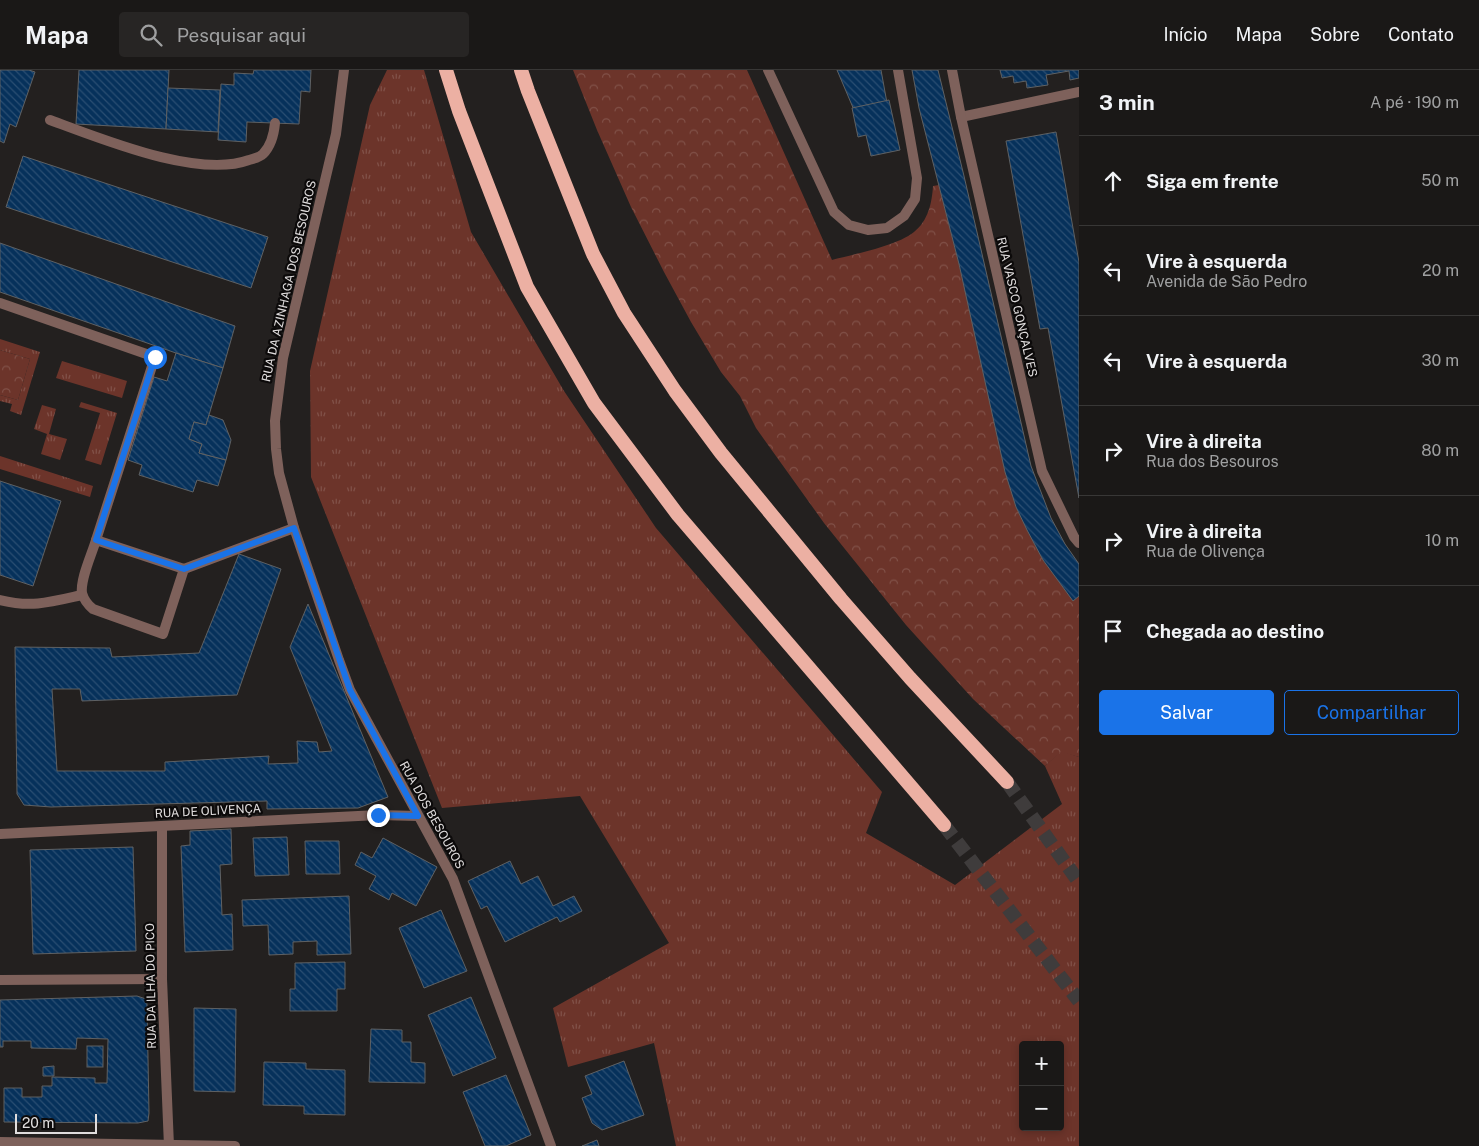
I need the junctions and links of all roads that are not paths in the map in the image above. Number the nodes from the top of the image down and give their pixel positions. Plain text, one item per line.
1 (344, 70) edge
2 (446, 70) edge
3 (521, 70) edge
4 (768, 70) edge
5 (898, 70) edge
6 (952, 70) edge
7 (1079, 92) edge
8 (961, 117) junction
9 (50, 120) dead end
10 (275, 123) dead end
11 (0, 303) edge
12 (294, 528) junction
13 (96, 540) junction
14 (1079, 543) edge
15 (184, 569) junction
16 (82, 595) junction
17 (0, 600) edge
18 (1007, 782) tunnel mouth
19 (418, 816) junction
20 (944, 825) tunnel mouth
21 (162, 826) junction
22 (0, 834) edge
23 (162, 979) junction
24 (0, 980) edge
25 (0, 1142) edge
26 (169, 1146) edge
27 (235, 1146) edge
28 (551, 1146) edge

1 - 12 street, RUA DA AZINHAGA DOS BESOUROS
2 - 20 highway
3 - 18 highway
4 - 5 street
6 - 8 street, RUA VASCO GONÇALVES
7 - 8 street
8 - 14 street, RUA VASCO GONÇALVES
9 - 10 street
11 - 13 street
12 - 15 street
12 - 19 street, RUA DOS BESOUROS
13 - 15 street
13 - 16 street
15 - 16 street
16 - 17 street
19 - 21 street, RUA DE OLIVENÇA
19 - 28 street, RUA DOS BESOUROS
21 - 22 street, RUA DE OLIVENÇA
21 - 23 street, RUA DA ILHA DO PICO
23 - 24 street
23 - 26 street, RUA DA ILHA DO PICO
25 - 26 street
26 - 27 street

